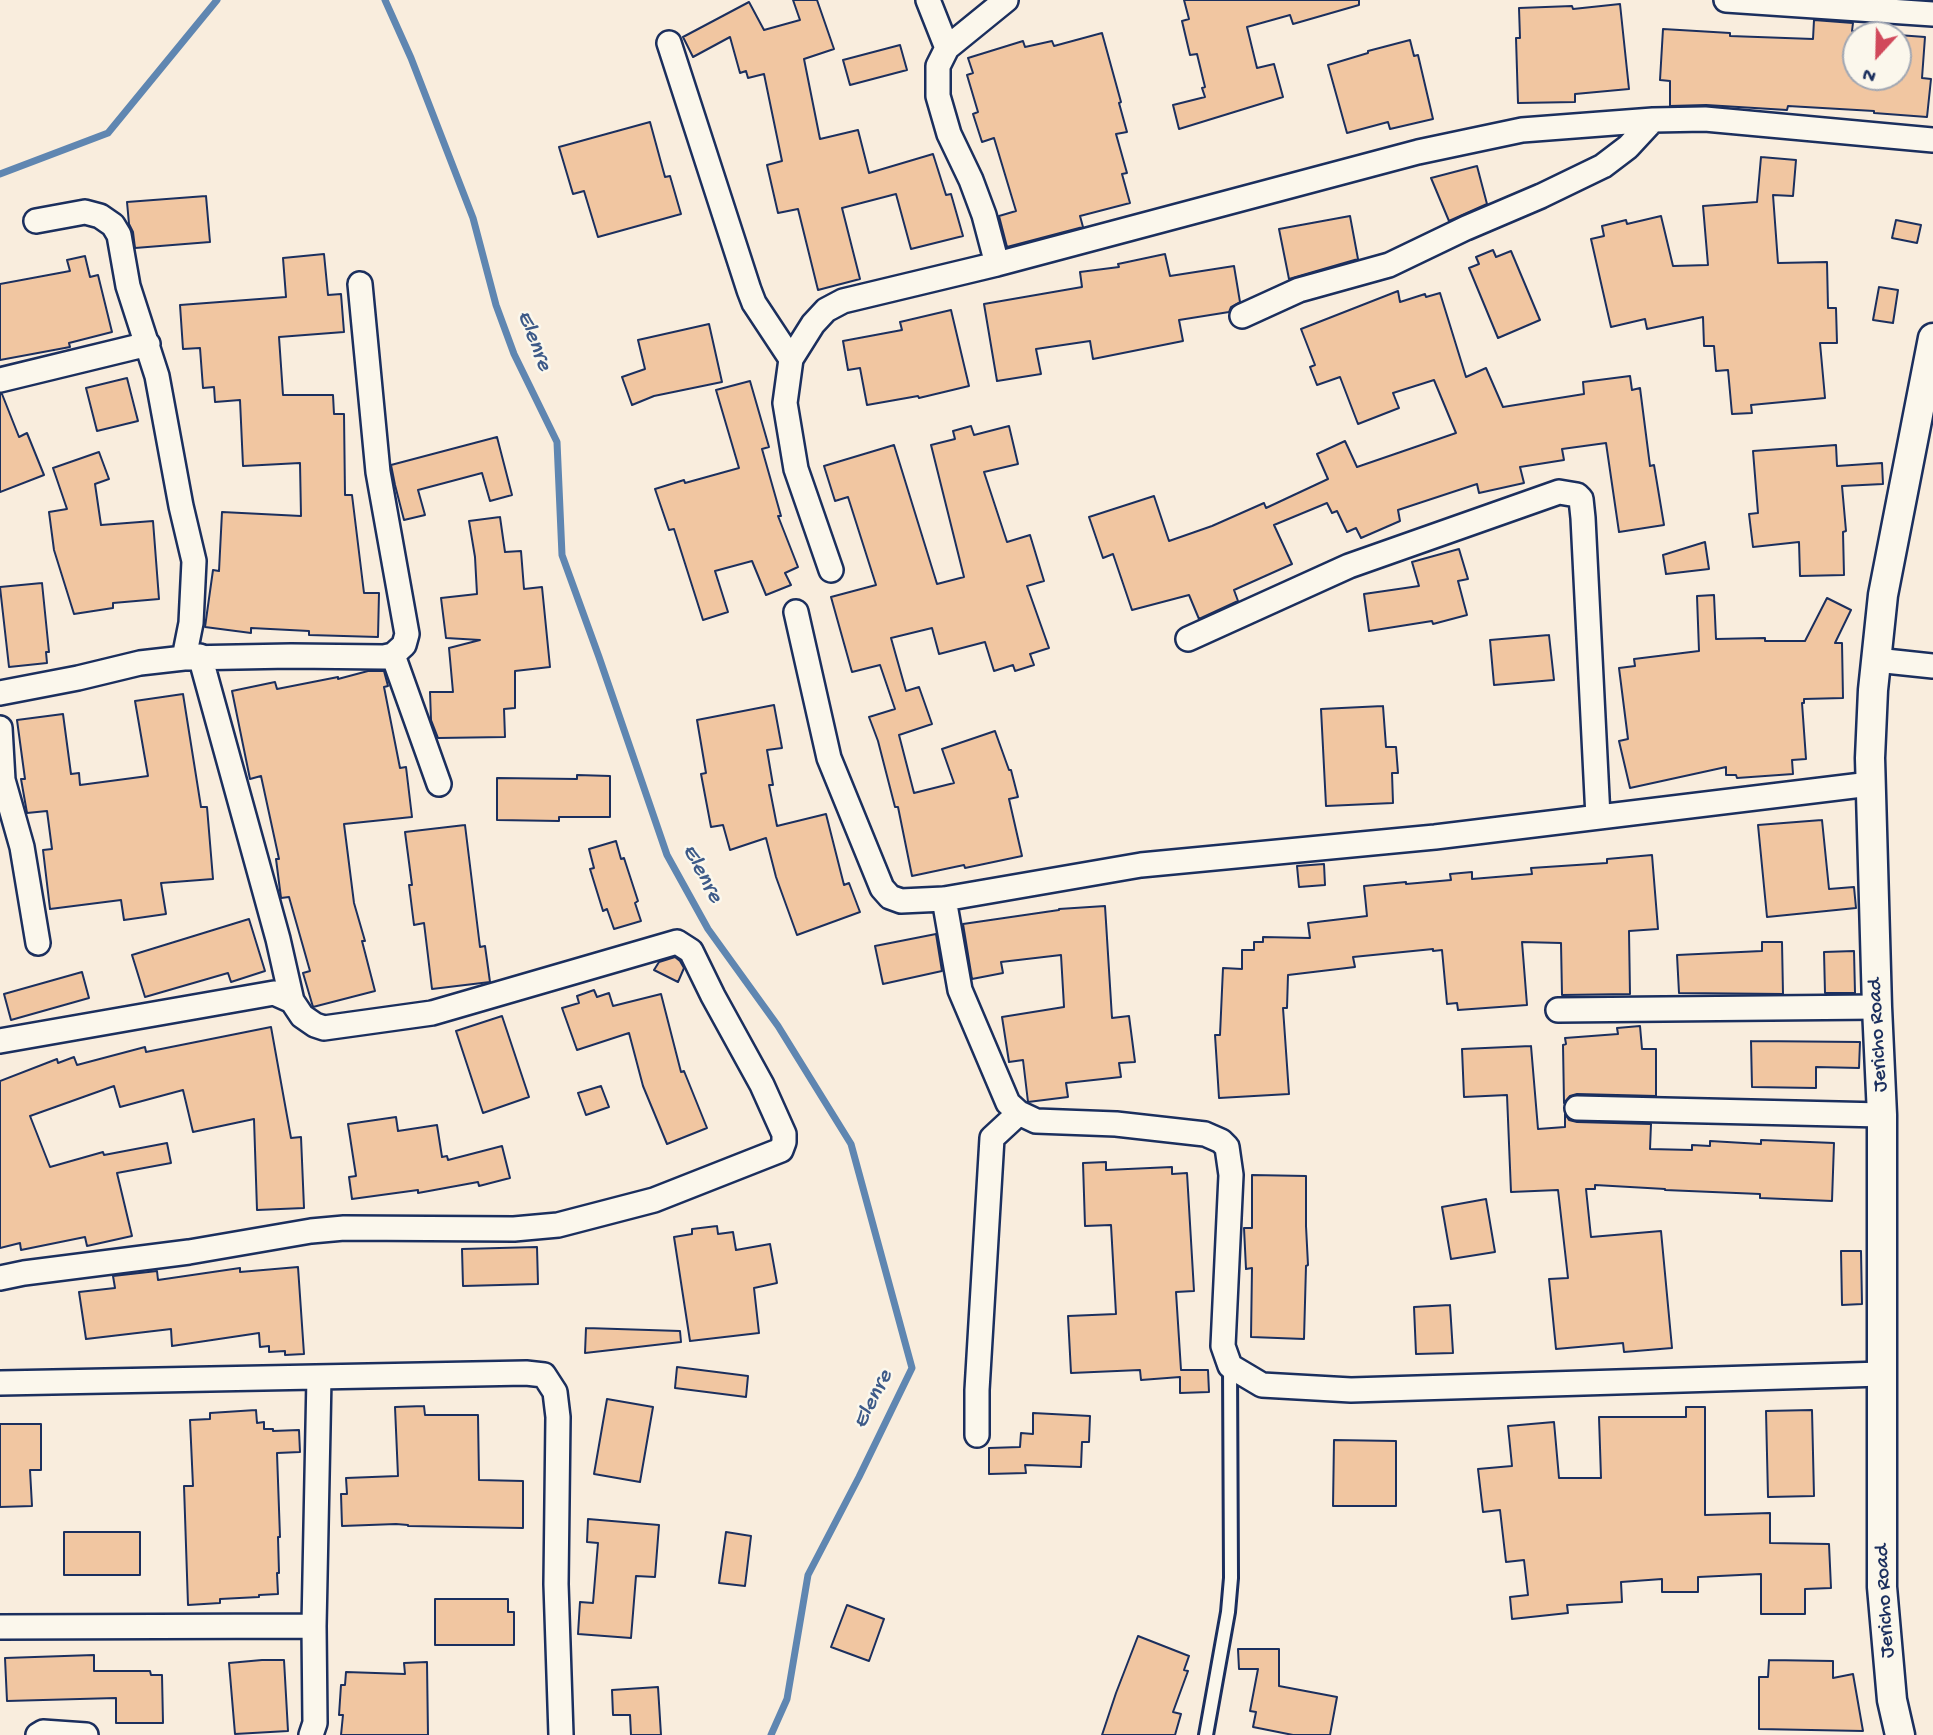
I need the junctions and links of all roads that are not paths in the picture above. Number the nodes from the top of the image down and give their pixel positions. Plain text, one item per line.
1 (928, 0) edge
2 (1006, 0) edge
3 (1726, 0) edge
4 (1933, 14) edge
5 (669, 43) dead end
6 (947, 48) junction
7 (1653, 120) junction
8 (1933, 140) edge
9 (36, 221) dead end
10 (997, 264) junction
11 (360, 284) dead end
12 (1242, 316) dead end
13 (1933, 338) edge
14 (148, 344) junction
15 (791, 359) junction
16 (0, 380) edge
17 (831, 570) dead end
18 (796, 612) dead end
19 (1188, 639) dead end
20 (393, 655) junction
21 (192, 657) junction
22 (1877, 660) junction
23 (1933, 666) edge
24 (0, 692) edge
25 (0, 728) edge
26 (439, 784) dead end
27 (1870, 784) junction
28 (1598, 817) junction
29 (944, 899) junction
30 (38, 943) dead end
31 (292, 1001) junction
32 (1877, 1007) junction
33 (1558, 1010) dead end
34 (0, 1041) edge
35 (1577, 1108) dead end
36 (1019, 1113) junction
37 (1882, 1115) junction
38 (0, 1278) edge
39 (1230, 1366) junction
40 (1882, 1374) junction
41 (319, 1377) junction
42 (0, 1383) edge
43 (978, 1435) dead end
44 (314, 1626) junction
45 (0, 1627) edge
46 (38, 1735) edge
47 (86, 1735) edge
48 (311, 1735) edge
49 (561, 1735) edge
50 (1206, 1735) edge
51 (1900, 1735) edge

1 - 6 street
2 - 6 street
3 - 4 street
5 - 15 street
6 - 10 street
7 - 8 street
7 - 10 street
7 - 12 street
9 - 14 street
10 - 15 street
11 - 20 street
13 - 22 street, Jericho Road
14 - 16 street
14 - 21 street
15 - 17 street
18 - 29 street
19 - 28 street
20 - 21 street
20 - 26 street
21 - 24 street
21 - 31 street
22 - 23 street
22 - 27 street, Jericho Road
25 - 30 street
27 - 28 street
27 - 32 street, Jericho Road
28 - 29 street
29 - 36 street
31 - 34 street
31 - 38 street
32 - 33 street
32 - 37 street, Jericho Road
35 - 37 street
36 - 39 street
36 - 43 street
37 - 40 street, Jericho Road
39 - 40 street
39 - 50 lane
40 - 51 street, Jericho Road
41 - 42 street
41 - 44 street
41 - 49 street
44 - 45 street
44 - 48 street
46 - 47 street

